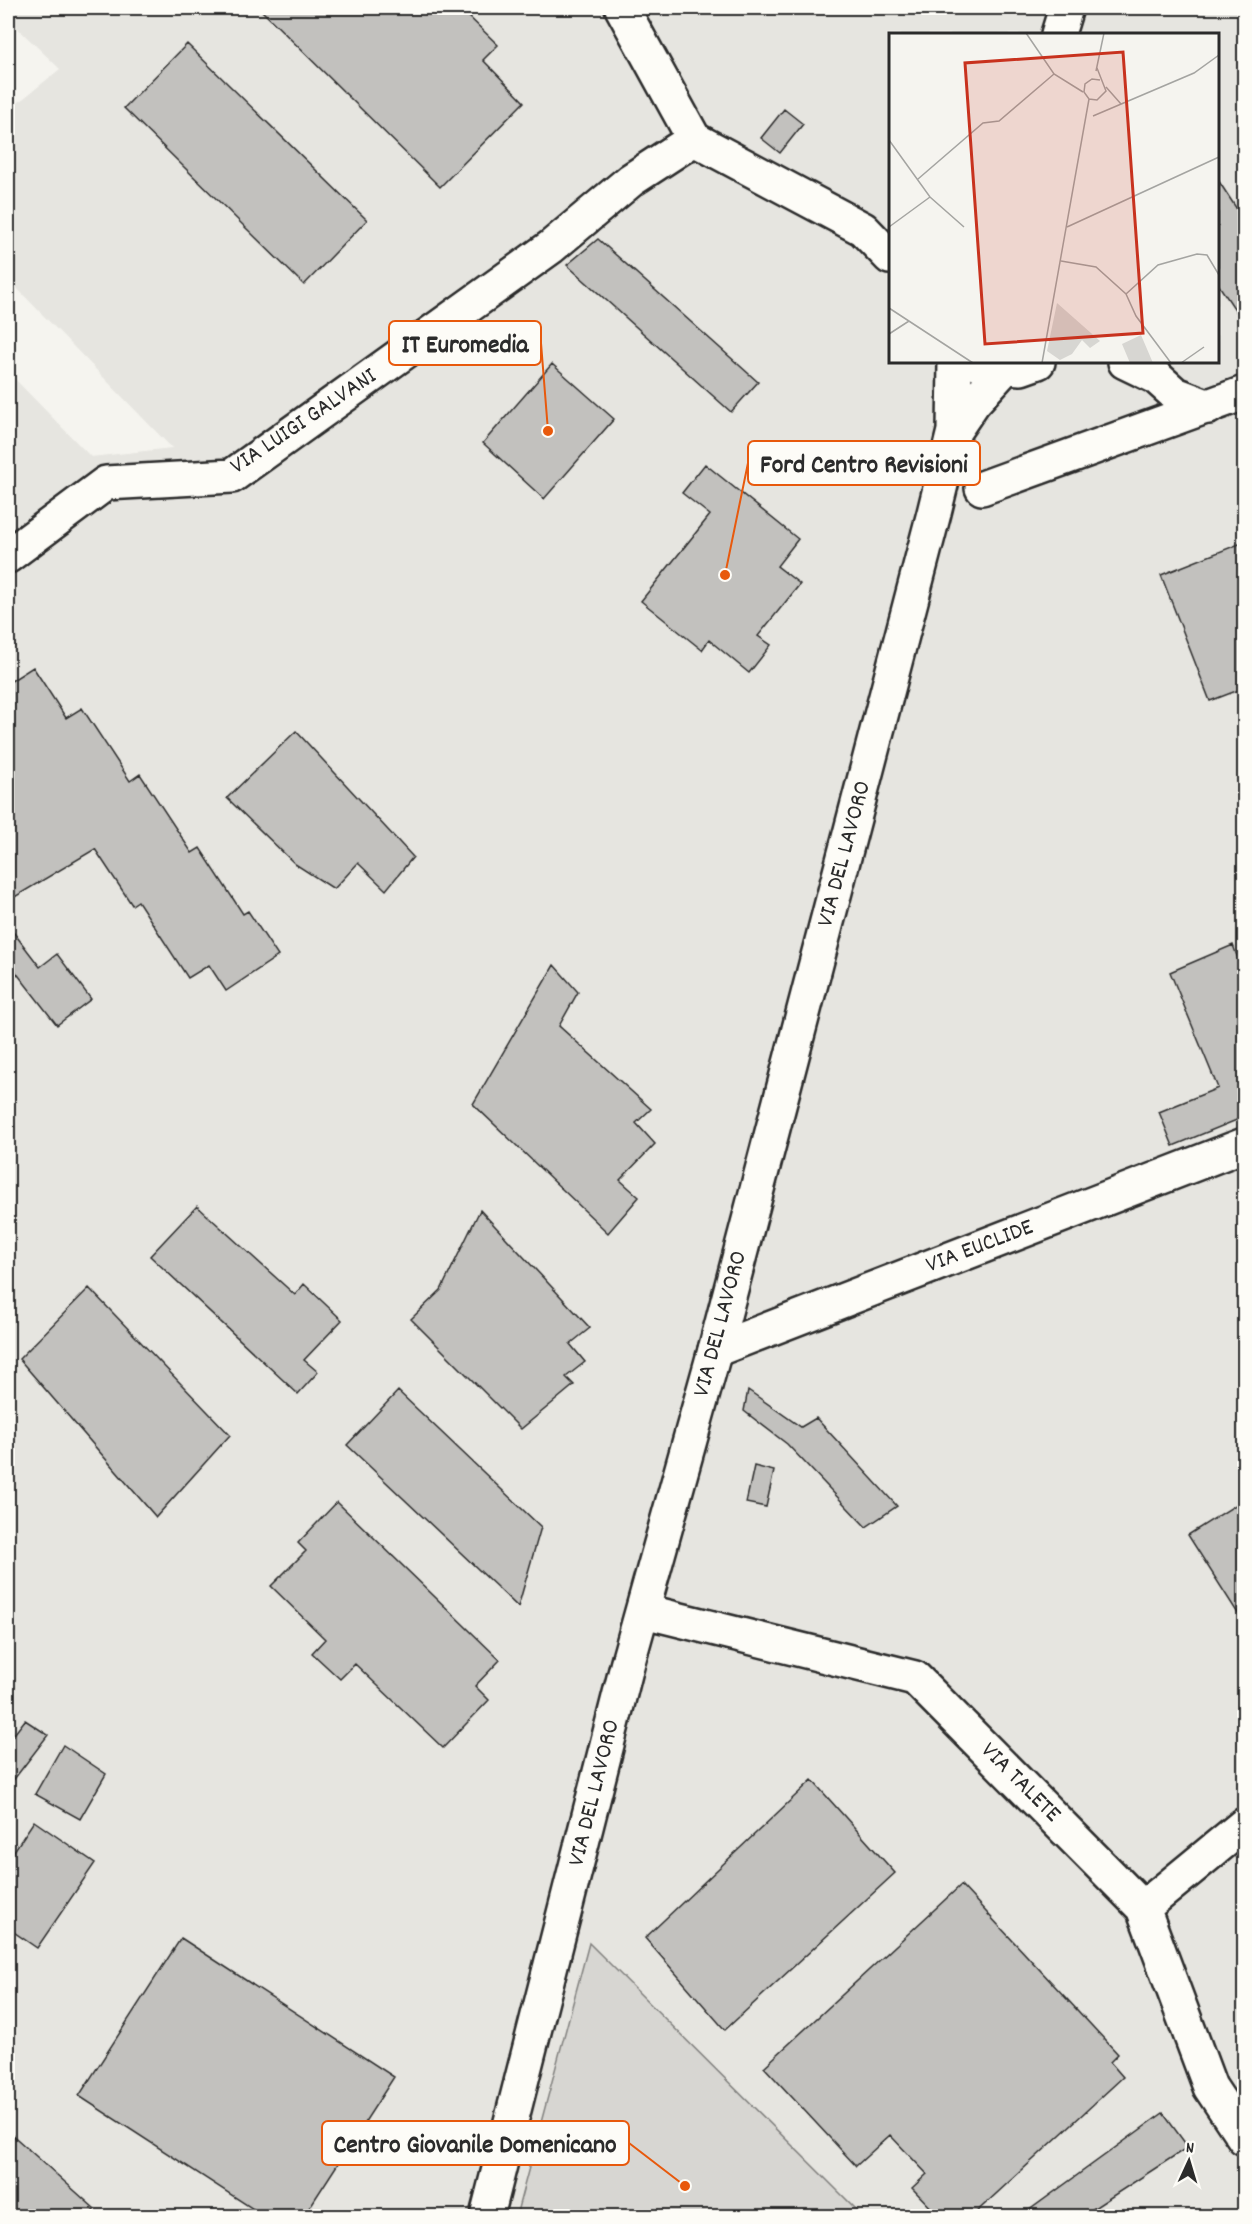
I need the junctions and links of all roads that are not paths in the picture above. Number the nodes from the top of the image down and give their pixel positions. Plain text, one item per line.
1 (622, 8) edge
2 (1066, 8) edge
3 (1058, 33) edge
4 (694, 139) junction
5 (877, 230) edge
6 (889, 253) edge
7 (955, 363) edge
8 (1035, 363) edge
9 (1127, 363) edge
10 (1165, 363) edge
11 (989, 365) edge
12 (1245, 393) edge
13 (1209, 407) junction
14 (954, 431) junction
15 (982, 488) dead end
16 (8, 556) edge
17 (1245, 1145) edge
18 (715, 1350) junction
19 (644, 1611) junction
20 (1245, 1826) edge
21 (1143, 1908) junction
22 (1245, 2138) edge
23 (487, 2217) edge

1 - 4 street
2 - 3 street
4 - 5 street
4 - 16 street, VIA LUIGI GALVANI
5 - 6 street
7 - 14 street
8 - 11 street
9 - 13 street
10 - 13 street
11 - 14 street
12 - 13 street
13 - 15 street
14 - 18 street, VIA DEL LAVORO
17 - 18 street, VIA EUCLIDE
18 - 19 street, VIA DEL LAVORO
19 - 21 street, VIA TALETE
19 - 23 street, VIA DEL LAVORO
20 - 21 street
21 - 22 street, VIA TALETE

